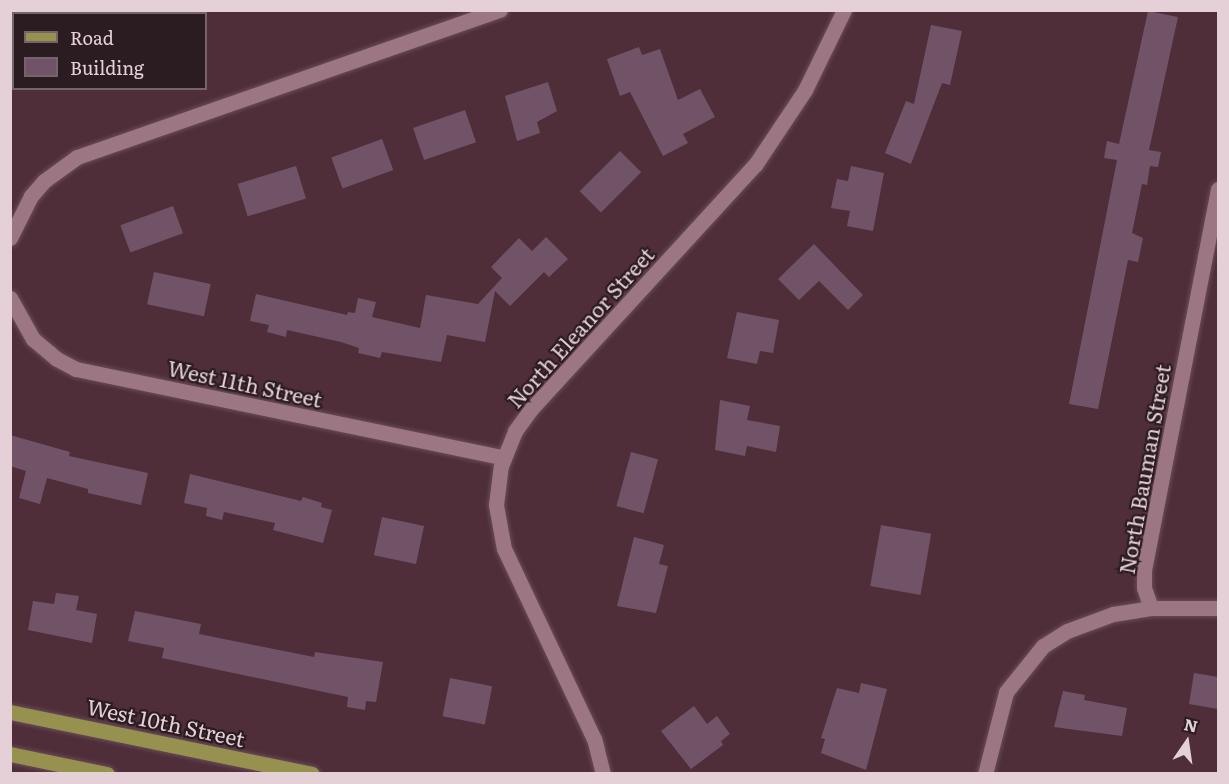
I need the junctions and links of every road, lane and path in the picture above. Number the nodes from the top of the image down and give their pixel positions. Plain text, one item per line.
1 (500, 10) edge
2 (844, 10) edge
3 (1218, 189) edge
4 (10, 238) edge
5 (1213, 246) edge
6 (10, 298) edge
7 (504, 458) junction
8 (1151, 608) junction
9 (1218, 608) edge
10 (10, 712) edge
11 (10, 754) edge
12 (107, 774) edge
13 (312, 774) edge
14 (603, 774) edge
15 (985, 774) edge

1 - 4 street
2 - 7 street, North Eleanor Street
3 - 5 street, North Bauman Street
5 - 8 street, North Bauman Street
6 - 7 street, West 11th Street
7 - 14 street, North Eleanor Street
8 - 9 street
8 - 15 street
10 - 13 main road, West 10th Street
11 - 12 main road

